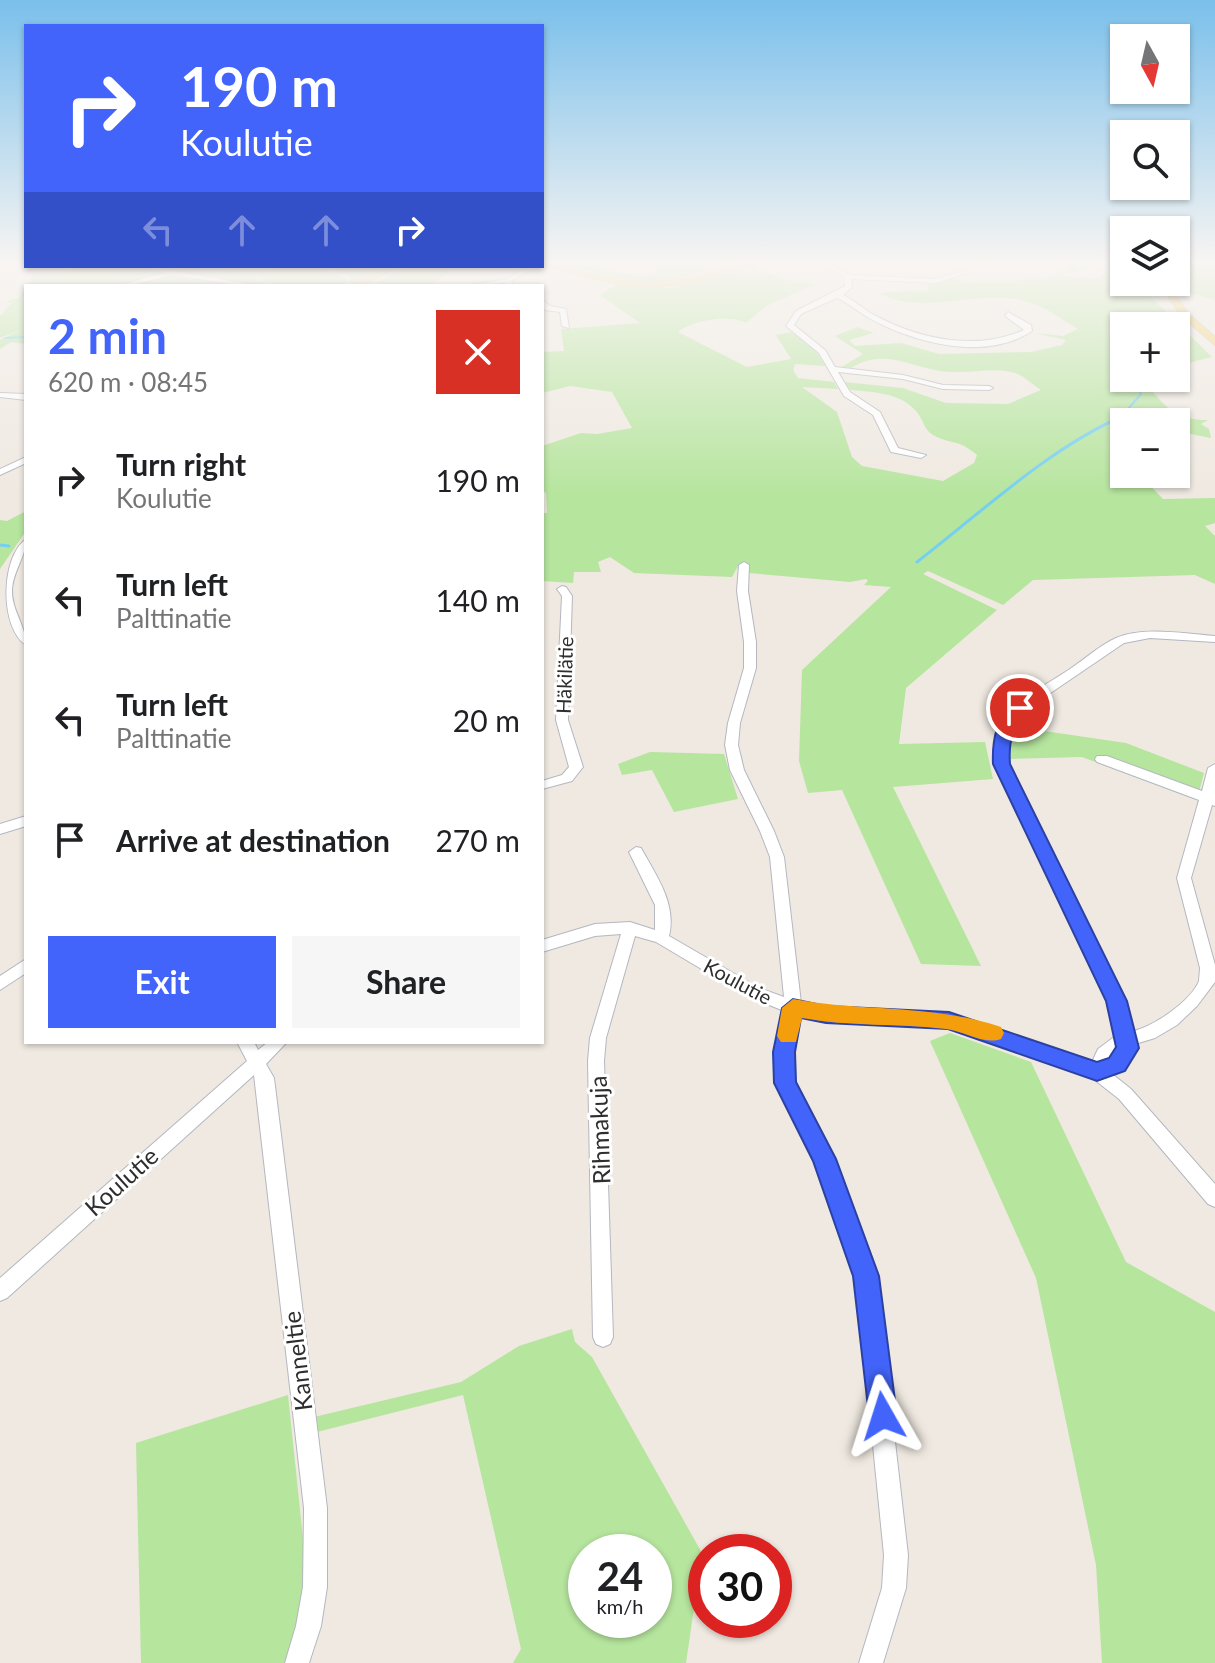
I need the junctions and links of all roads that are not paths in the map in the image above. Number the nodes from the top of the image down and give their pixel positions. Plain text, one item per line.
1 (806, 341) edge
2 (938, 341) edge
3 (997, 341) edge
4 (832, 369) junction
5 (989, 388) dead end
6 (0, 395) edge
7 (24, 397) edge
8 (921, 455) dead end
9 (24, 461) edge
10 (0, 472) edge
11 (24, 545) edge
12 (744, 565) dead end
13 (4, 579) edge
14 (562, 589) dead end
15 (24, 638) edge
16 (1215, 639) edge
17 (1102, 759) dead end
18 (1215, 768) edge
19 (544, 784) edge
20 (1211, 800) edge
21 (24, 822) edge
22 (0, 829) edge
23 (636, 852) dead end
24 (630, 928) junction
25 (661, 938) junction
26 (544, 945) edge
27 (24, 966) edge
28 (0, 984) edge
29 (793, 1008) junction
30 (1125, 1038) junction
31 (272, 1044) edge
32 (250, 1050) edge
33 (1097, 1072) junction
34 (1215, 1198) edge
35 (0, 1291) edge
36 (603, 1337) dead end
37 (297, 1663) edge
38 (871, 1663) edge

1 - 4 street
2 - 3 street
4 - 5 street
4 - 8 street
6 - 7 street
9 - 10 street
11 - 13 street
12 - 29 street
13 - 15 street
14 - 19 street, Häkilätie
16 - 30 street
17 - 20 street
18 - 20 street
20 - 30 street
21 - 22 street
23 - 25 street
24 - 25 street, Koulutie
24 - 26 street, Koulutie
24 - 36 street, Rihmakuja
25 - 29 street, Koulutie
27 - 28 street
29 - 33 street, Koulutie
29 - 38 street
30 - 33 street
31 - 32 street, Koulutie
32 - 35 street, Koulutie
32 - 37 street, Kanneltie
33 - 34 street, Koulutie

